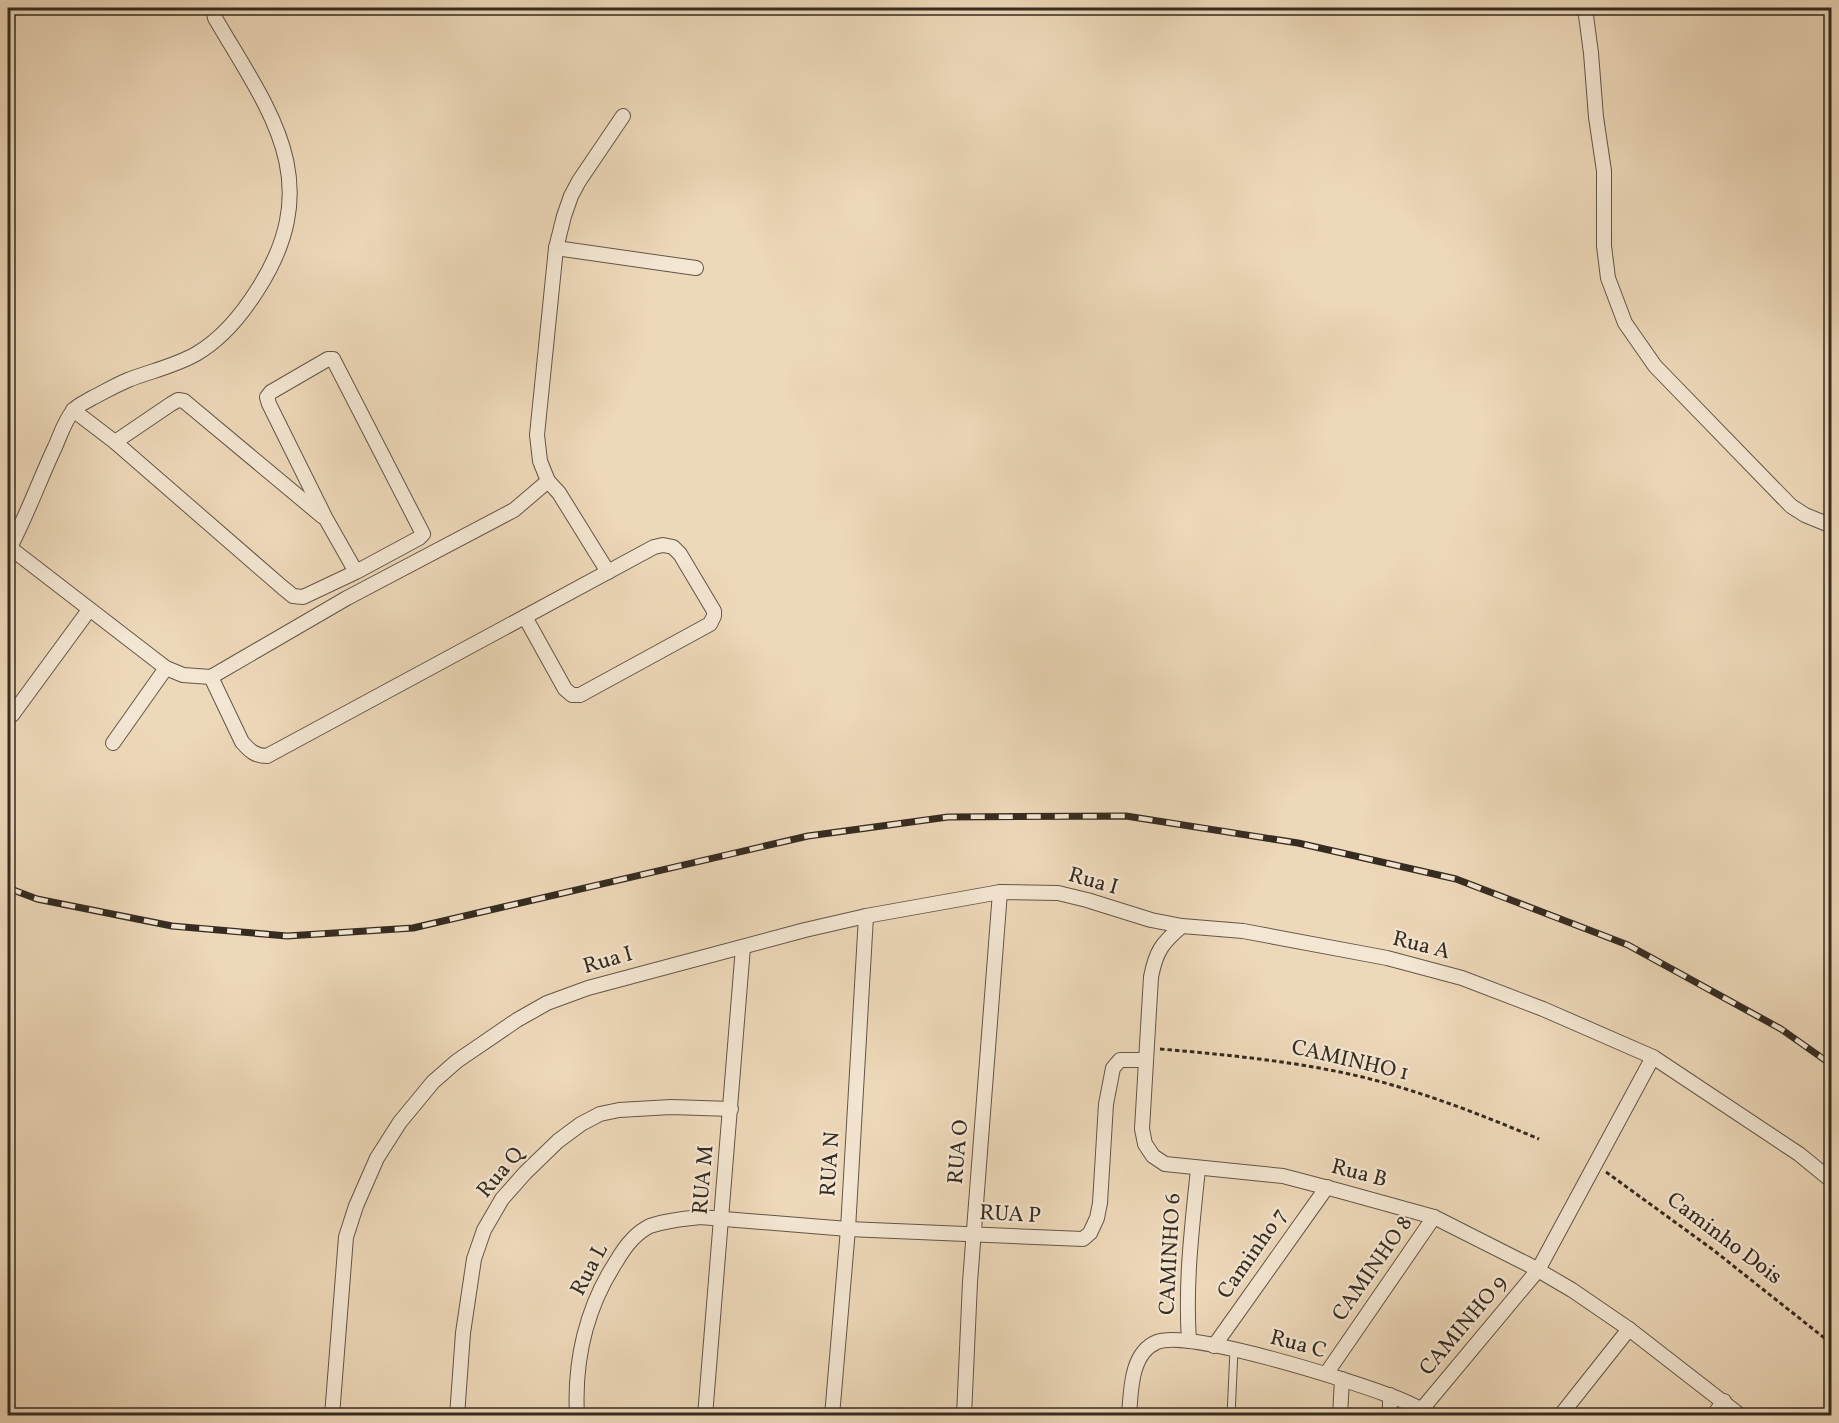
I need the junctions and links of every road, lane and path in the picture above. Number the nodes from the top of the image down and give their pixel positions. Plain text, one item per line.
1 (213, 8) edge
2 (1585, 8) edge
3 (623, 116) dead end
4 (556, 248) junction
5 (696, 268) dead end
6 (74, 410) junction
7 (115, 442) junction
8 (548, 481) junction
9 (327, 519) junction
10 (1832, 526) edge
11 (8, 549) edge
12 (356, 572) junction
13 (608, 572) junction
14 (89, 610) junction
15 (525, 617) junction
16 (166, 668) junction
17 (211, 677) junction
18 (12, 715) dead end
19 (113, 742) dead end
20 (1000, 892) junction
21 (866, 916) junction
22 (1166, 923) joint
23 (1182, 926) junction
24 (742, 947) junction
25 (1146, 1054) junction
26 (1653, 1057) junction
27 (731, 1109) junction
28 (1539, 1139) dead end
29 (1594, 1165) junction
30 (1198, 1169) junction
31 (1832, 1181) edge
32 (1327, 1187) junction
33 (721, 1218) junction
34 (1434, 1218) junction
35 (848, 1229) junction
36 (974, 1234) junction
37 (1538, 1270) junction
38 (1629, 1329) junction
39 (1189, 1341) junction
40 (1832, 1344) edge
41 (1214, 1346) junction
42 (1234, 1350) junction
43 (1326, 1374) junction
44 (1342, 1378) junction
45 (1390, 1395) junction
46 (1724, 1401) junction
47 (1428, 1412) edge
48 (332, 1416) edge
49 (457, 1416) edge
50 (577, 1416) edge
51 (705, 1416) edge
52 (832, 1416) edge
53 (964, 1416) edge
54 (1129, 1416) edge
55 (1231, 1416) edge
56 (1340, 1416) edge
57 (1390, 1416) edge
58 (1560, 1416) edge
59 (1713, 1416) edge
60 (1741, 1416) edge

1 - 6 street
2 - 10 street
3 - 4 street
4 - 5 street
4 - 8 street
6 - 7 street
6 - 11 street
7 - 9 street
7 - 12 street
8 - 13 street
8 - 17 street
9 - 12 street
9 - 12 street
11 - 14 street
13 - 15 street
13 - 15 street
14 - 16 street
14 - 18 street
15 - 17 street
16 - 17 street
16 - 19 street
20 - 21 street, Rua I
20 - 22 street, Rua I
20 - 36 street, RUA O
21 - 24 street, Rua I
21 - 35 street, RUA N
22 - 23 street, Rua A
23 - 25 street, Rua B
23 - 26 street, Rua A
24 - 27 street, RUA M
24 - 48 street, Rua I
25 - 28 path, CAMINHO 1
25 - 30 street, Rua B
25 - 36 street, RUA P
26 - 29 street
26 - 31 street, Rua A
27 - 33 street, RUA M
27 - 49 street, Rua Q
29 - 37 street
29 - 40 path, Caminho Dois
30 - 32 street, Rua B
30 - 39 street, CAMINHO 6
32 - 34 street, Rua B
32 - 41 street, Caminho 7
33 - 35 street, RUA P
33 - 50 street, Rua L
33 - 51 street, RUA M
34 - 37 street, Rua B
34 - 43 street, CAMINHO 8
35 - 36 street, RUA P
35 - 52 street, RUA N
36 - 53 street, RUA O
37 - 38 street, Rua B
37 - 47 street, CAMINHO 9
38 - 46 street, Rua B
38 - 58 street
39 - 41 street, Rua C
39 - 54 street, Rua C
41 - 42 street, Rua C
42 - 43 street, Rua C
42 - 55 lane
43 - 44 street, Rua C
44 - 45 street, Rua C
44 - 56 street
45 - 47 street, Rua C
45 - 57 street
46 - 59 street
46 - 60 street, Rua B

